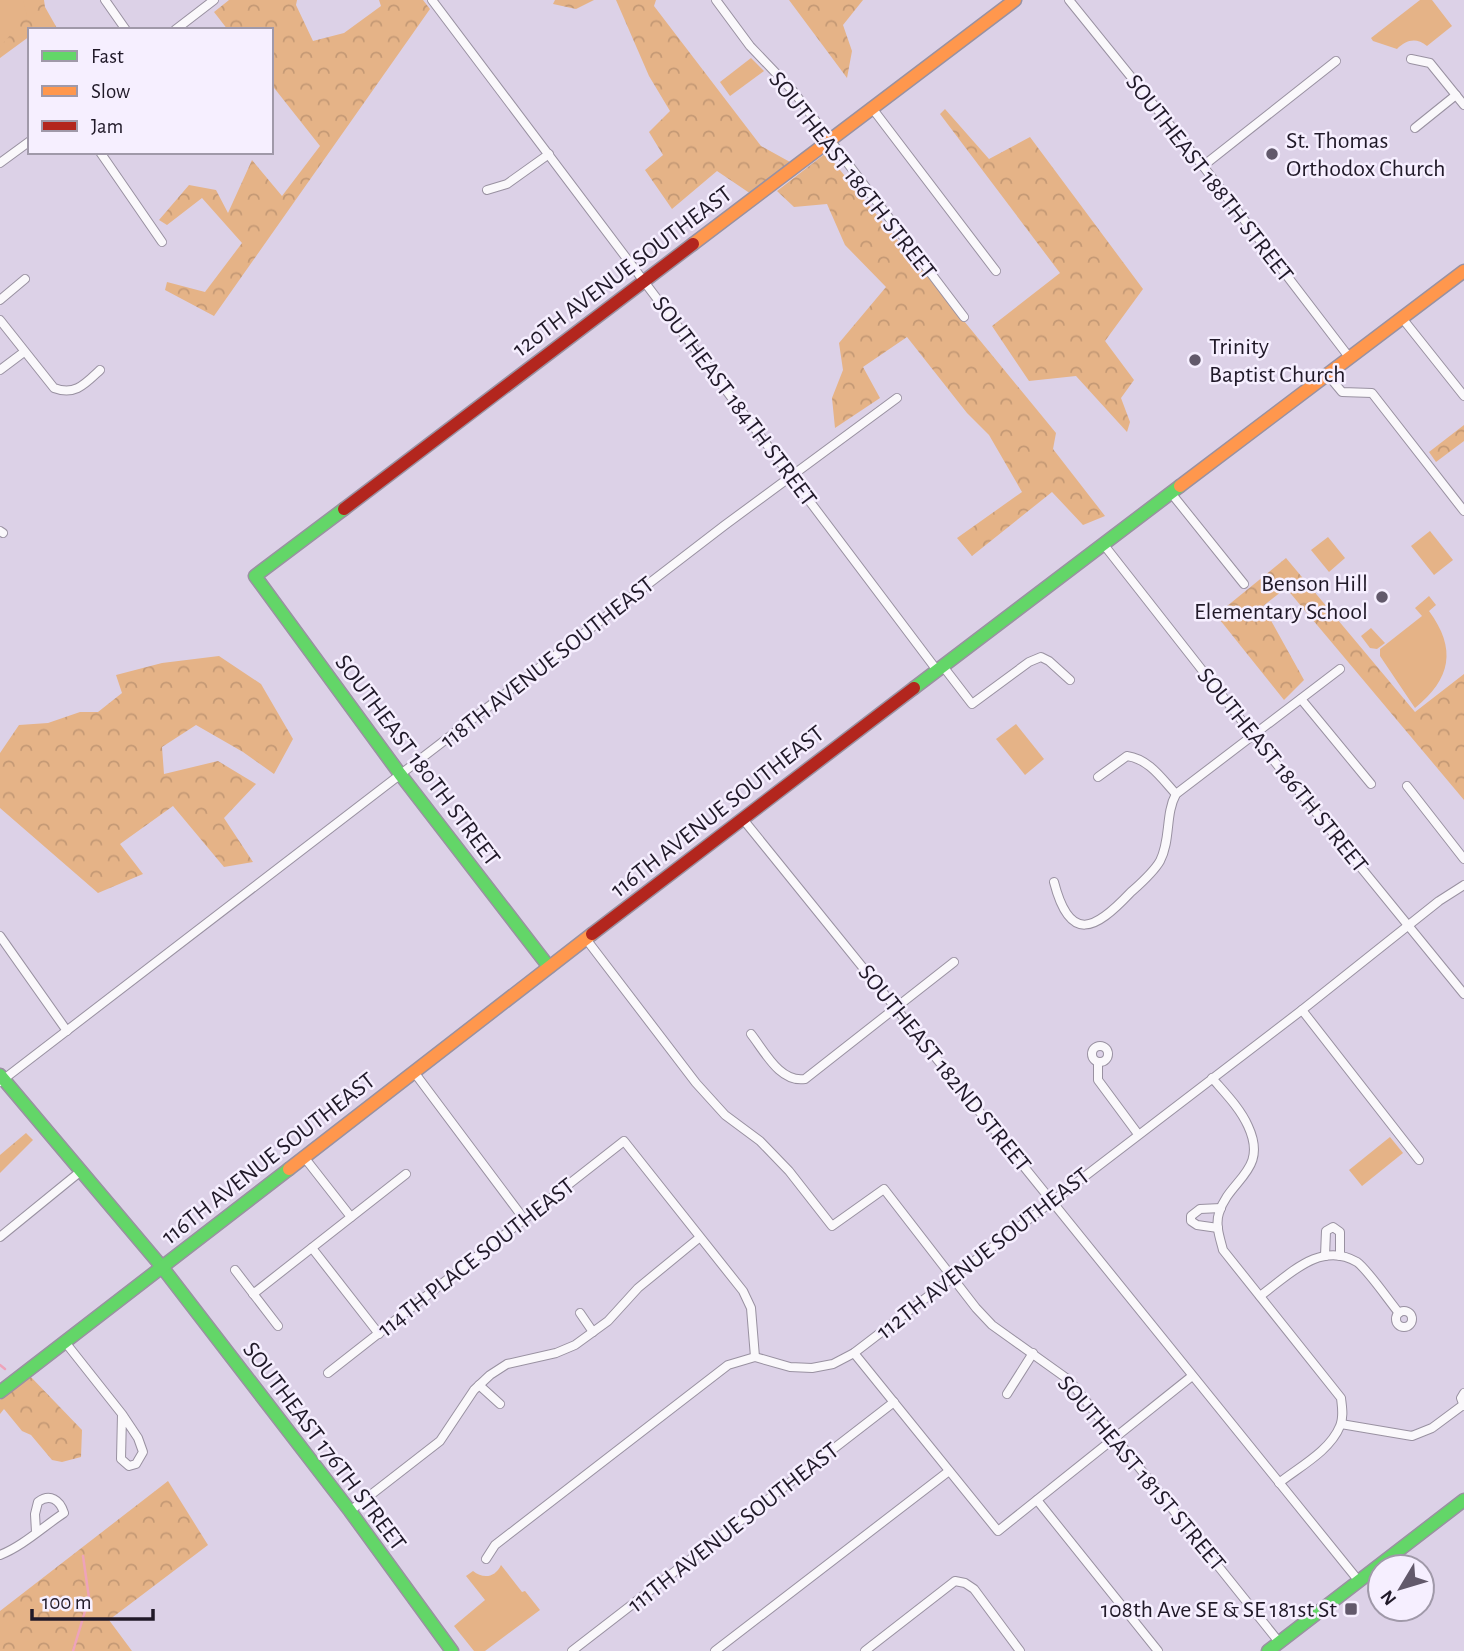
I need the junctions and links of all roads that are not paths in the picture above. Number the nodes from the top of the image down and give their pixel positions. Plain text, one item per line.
1 (105, 0) edge
2 (214, 0) edge
3 (432, 0) edge
4 (716, 0) edge
5 (1016, 0) edge
6 (1069, 0) edge
7 (125, 28) edge
8 (179, 28) edge
9 (1412, 59) dead end
10 (1336, 61) dead end
11 (1456, 95) junction
12 (1464, 105) edge
13 (872, 108) junction
14 (1415, 128) dead end
15 (830, 141) junction
16 (28, 142) edge
17 (101, 154) edge
18 (549, 154) junction
19 (0, 163) edge
20 (1203, 166) junction
21 (487, 190) dead end
22 (162, 242) dead end
23 (996, 271) dead end
24 (1464, 271) edge
25 (25, 279) dead end
26 (645, 281) junction
27 (0, 300) edge
28 (964, 317) dead end
29 (1402, 318) junction
30 (0, 320) edge
31 (24, 352) junction
32 (1349, 357) junction
33 (0, 370) edge
34 (100, 370) dead end
35 (1327, 374) junction
36 (1464, 396) edge
37 (897, 398) dead end
38 (791, 476) junction
39 (1171, 494) junction
40 (1464, 510) edge
41 (1104, 545) junction
42 (255, 576) joint
43 (1244, 584) dead end
44 (939, 667) junction
45 (1340, 669) dead end
46 (1070, 680) dead end
47 (1301, 699) junction
48 (1253, 735) junction
49 (400, 774) junction
50 (1098, 777) dead end
51 (1371, 783) dead end
52 (1406, 786) dead end
53 (1177, 794) junction
54 (741, 818) junction
55 (1464, 859) edge
56 (1054, 882) dead end
57 (1464, 885) edge
58 (1408, 925) junction
59 (0, 936) edge
60 (586, 939) junction
61 (954, 962) dead end
62 (549, 967) junction
63 (1464, 994) edge
64 (897, 1008) junction
65 (1302, 1010) junction
66 (67, 1031) junction
67 (751, 1034) dead end
68 (1098, 1062) dead end
69 (414, 1072) junction
70 (1212, 1078) junction
71 (1, 1079) edge
72 (1138, 1134) junction
73 (304, 1157) junction
74 (1419, 1160) dead end
75 (81, 1171) junction
76 (406, 1174) dead end
77 (1052, 1200) junction
78 (1221, 1208) junction
79 (351, 1217) junction
80 (524, 1219) junction
81 (1218, 1228) junction
82 (0, 1237) edge
83 (699, 1238) junction
84 (312, 1248) junction
85 (1327, 1256) junction
86 (1340, 1256) junction
87 (162, 1267) junction
88 (235, 1270) dead end
89 (952, 1277) junction
90 (253, 1294) junction
91 (1261, 1296) junction
92 (580, 1312) dead end
93 (1399, 1313) dead end
94 (278, 1326) dead end
95 (593, 1332) junction
96 (379, 1334) junction
97 (65, 1342) junction
98 (854, 1353) junction
99 (1033, 1353) junction
100 (755, 1357) junction
101 (328, 1373) dead end
102 (1192, 1376) junction
103 (479, 1385) junction
104 (0, 1392) edge
105 (1464, 1393) edge
106 (1007, 1394) dead end
107 (894, 1402) junction
108 (500, 1404) dead end
109 (1464, 1405) edge
110 (122, 1414) junction
111 (1341, 1424) junction
112 (1116, 1436) junction
113 (949, 1471) junction
114 (1279, 1483) junction
115 (1037, 1500) junction
116 (1464, 1500) edge
117 (350, 1511) junction
118 (36, 1532) junction
119 (0, 1555) edge
120 (486, 1559) dead end
121 (1358, 1580) junction
122 (1279, 1642) junction
123 (452, 1651) edge
124 (572, 1651) edge
125 (715, 1651) edge
126 (865, 1651) edge
127 (1020, 1651) edge
128 (1158, 1651) edge
129 (1268, 1651) edge

1 - 7 street
2 - 8 street
3 - 18 street, SOUTHEAST 184TH STREET
4 - 15 street, SOUTHEAST 186TH STREET
5 - 13 street, 120TH AVENUE SOUTHEAST
6 - 20 street, SOUTHEAST 188TH STREET
9 - 11 street
10 - 20 street
11 - 12 street
11 - 14 street
13 - 15 street, 120TH AVENUE SOUTHEAST
13 - 23 street
15 - 26 street, 120TH AVENUE SOUTHEAST
15 - 28 street, SOUTHEAST 186TH STREET
16 - 19 street
17 - 22 street
18 - 21 street
18 - 26 street, SOUTHEAST 184TH STREET
20 - 32 street, SOUTHEAST 188TH STREET
24 - 29 street, 116TH AVENUE SOUTHEAST
25 - 27 street
26 - 38 street, SOUTHEAST 184TH STREET
26 - 42 street, 120TH AVENUE SOUTHEAST
29 - 32 street, 116TH AVENUE SOUTHEAST
29 - 36 street
30 - 31 street
31 - 33 street
31 - 34 street
32 - 35 street, 116TH AVENUE SOUTHEAST
35 - 39 street, 116TH AVENUE SOUTHEAST
35 - 40 street
37 - 38 street, 118TH AVENUE SOUTHEAST
38 - 44 street, SOUTHEAST 184TH STREET
38 - 49 street, 118TH AVENUE SOUTHEAST
39 - 41 street, 116TH AVENUE SOUTHEAST
39 - 43 street
41 - 44 street, 116TH AVENUE SOUTHEAST
41 - 48 street, SOUTHEAST 186TH STREET
42 - 49 street, SOUTHEAST 180TH STREET
44 - 46 street, SOUTHEAST 184TH STREET
44 - 54 street, 116TH AVENUE SOUTHEAST
45 - 47 street
47 - 48 street
47 - 51 street
48 - 53 street
48 - 58 street, SOUTHEAST 186TH STREET
49 - 62 street, SOUTHEAST 180TH STREET
49 - 66 street, 118TH AVENUE SOUTHEAST
50 - 53 street
52 - 55 street
53 - 56 street
54 - 60 street, 116TH AVENUE SOUTHEAST
54 - 64 street, SOUTHEAST 182ND STREET
57 - 58 street, 112TH AVENUE SOUTHEAST
58 - 63 street, SOUTHEAST 186TH STREET
58 - 65 street, 112TH AVENUE SOUTHEAST
59 - 66 street
60 - 62 street, 116TH AVENUE SOUTHEAST
60 - 89 street, SOUTHEAST 181ST STREET
61 - 64 street
62 - 69 street, 116TH AVENUE SOUTHEAST
64 - 67 street
64 - 77 street, SOUTHEAST 182ND STREET
65 - 70 street, 112TH AVENUE SOUTHEAST
65 - 74 street
66 - 71 street, 118TH AVENUE SOUTHEAST
68 - 72 street
69 - 73 street, 116TH AVENUE SOUTHEAST
69 - 80 street
70 - 72 street, 112TH AVENUE SOUTHEAST
70 - 78 street
71 - 75 street, SOUTHEAST 176TH STREET
72 - 77 street, 112TH AVENUE SOUTHEAST
73 - 79 street
73 - 87 street, 116TH AVENUE SOUTHEAST
75 - 82 street
75 - 87 street, SOUTHEAST 176TH STREET
76 - 79 street
77 - 89 street, 112TH AVENUE SOUTHEAST
77 - 102 street, SOUTHEAST 182ND STREET
78 - 81 street
78 - 81 street
79 - 84 street
80 - 83 street, 114TH PLACE SOUTHEAST
80 - 96 street, 114TH PLACE SOUTHEAST
81 - 91 street
83 - 95 street
83 - 100 street
84 - 90 street
84 - 96 street
85 - 86 street
85 - 86 street
85 - 91 street
86 - 93 street
87 - 97 street, 116TH AVENUE SOUTHEAST
87 - 117 street, SOUTHEAST 176TH STREET
88 - 90 street
89 - 98 street, 112TH AVENUE SOUTHEAST
89 - 99 street, SOUTHEAST 181ST STREET
90 - 94 street
91 - 111 street
92 - 95 street
95 - 103 street
96 - 101 street, 114TH PLACE SOUTHEAST
97 - 104 street, 116TH AVENUE SOUTHEAST
97 - 110 street
98 - 100 street, 112TH AVENUE SOUTHEAST
98 - 107 street
99 - 106 street
99 - 112 street, SOUTHEAST 181ST STREET
100 - 120 street
102 - 112 street
102 - 114 street, SOUTHEAST 182ND STREET
103 - 108 street
103 - 117 street
105 - 109 street
107 - 113 street
107 - 124 street, 111TH AVENUE SOUTHEAST
109 - 111 street
110 - 110 street
111 - 114 street
112 - 115 street
112 - 122 street, SOUTHEAST 181ST STREET
113 - 115 street
113 - 125 street
114 - 121 street, SOUTHEAST 182ND STREET
115 - 128 street
116 - 121 street
117 - 123 street, SOUTHEAST 176TH STREET
118 - 118 street
118 - 119 street
121 - 122 street
122 - 129 street
126 - 127 street

